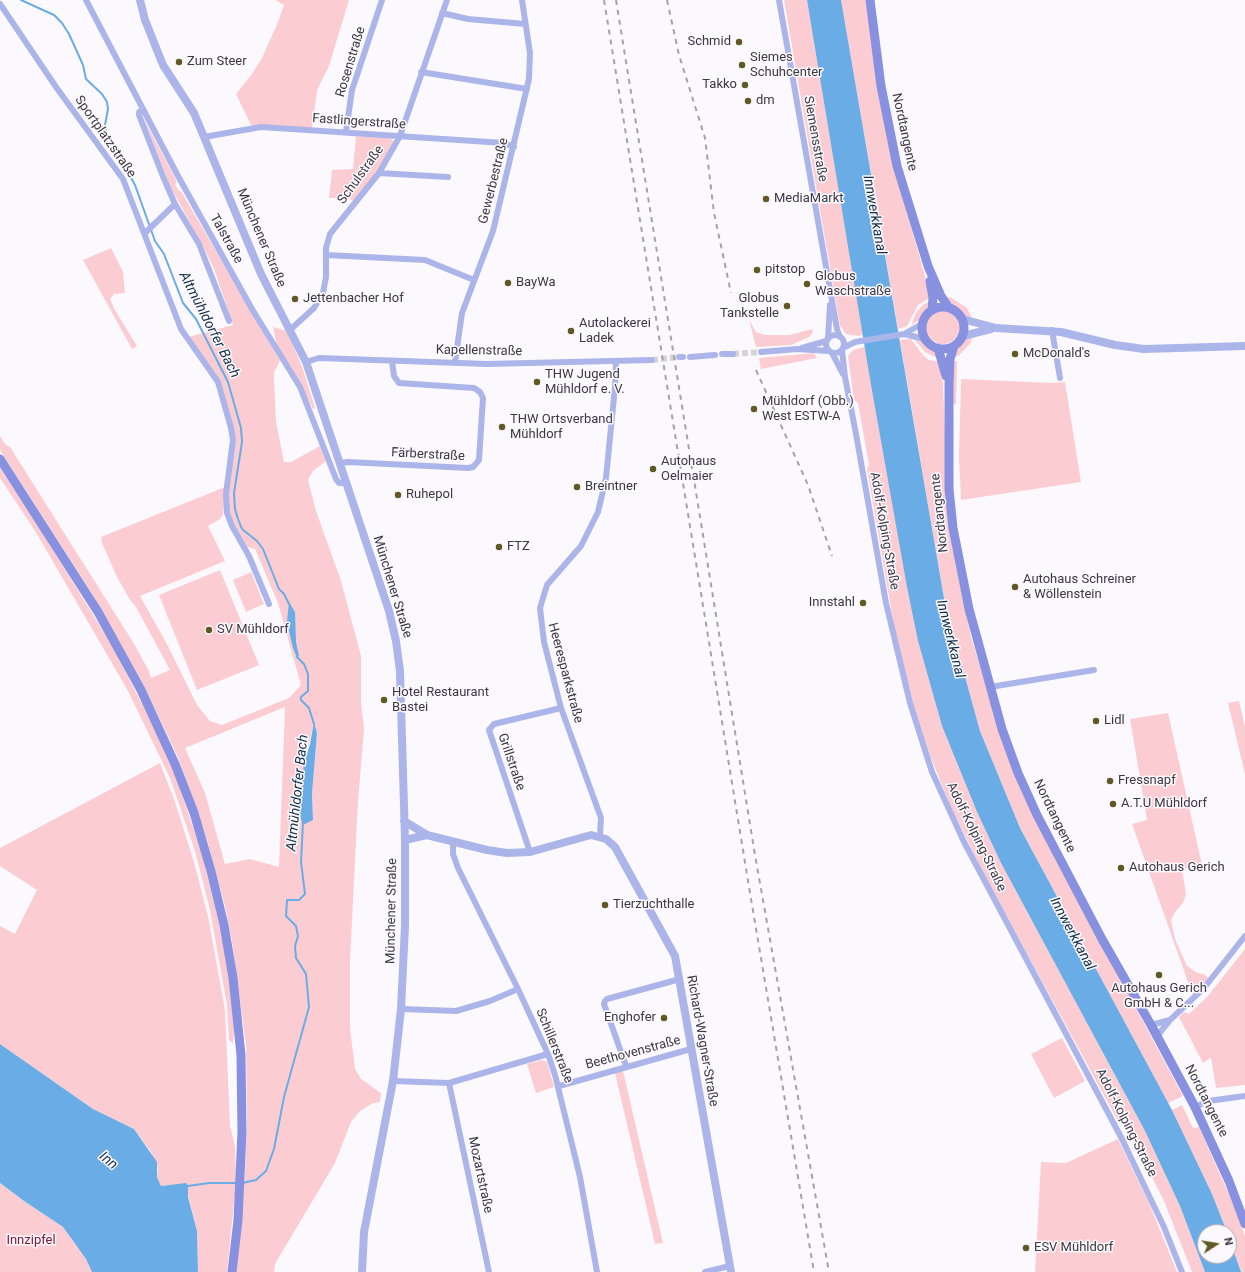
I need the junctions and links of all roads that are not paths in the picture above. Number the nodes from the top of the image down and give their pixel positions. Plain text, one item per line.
1 (86, 0) edge
2 (140, 0) edge
3 (382, 0) edge
4 (447, 0) edge
5 (522, 0) edge
6 (779, 0) edge
7 (870, 0) edge
8 (0, 4) edge
9 (442, 13) junction
10 (526, 24) junction
11 (422, 72) junction
12 (527, 89) junction
13 (142, 110) junction
14 (346, 132) junction
15 (400, 136) junction
16 (204, 137) junction
17 (514, 147) junction
18 (379, 173) junction
19 (448, 177) dead end
20 (175, 204) junction
21 (146, 232) junction
22 (326, 255) junction
23 (928, 266) junction
24 (474, 280) junction
25 (829, 282) junction
26 (949, 308) junction
27 (932, 310) junction
28 (962, 319) junction
29 (229, 321) dead end
30 (922, 324) junction
31 (996, 328) junction
32 (291, 329) junction
33 (1052, 330) junction
34 (904, 334) junction
35 (963, 336) junction
36 (841, 338) junction
37 (827, 340) junction
38 (926, 340) junction
39 (855, 342) junction
40 (954, 346) junction
41 (1245, 346) edge
42 (938, 348) junction
43 (797, 349) junction
44 (842, 349) junction
45 (761, 352) tunnel mouth
46 (831, 352) junction
47 (722, 354) dead end
48 (733, 354) tunnel mouth
49 (715, 355) dead end
50 (690, 357) dead end
51 (652, 360) tunnel mouth
52 (392, 361) junction
53 (306, 362) junction
54 (455, 362) junction
55 (616, 362) junction
56 (844, 377) junction
57 (1060, 378) dead end
58 (949, 385) junction
59 (0, 459) edge
60 (340, 463) junction
61 (347, 483) junction
62 (269, 604) dead end
63 (1094, 670) dead end
64 (990, 687) junction
65 (561, 708) junction
66 (404, 821) junction
67 (427, 835) junction
68 (600, 836) junction
69 (405, 840) junction
70 (453, 842) junction
71 (530, 852) junction
72 (1245, 936) edge
73 (680, 978) junction
74 (518, 989) junction
75 (401, 1009) junction
76 (1170, 1020) junction
77 (1152, 1025) junction
78 (1157, 1036) junction
79 (691, 1049) junction
80 (548, 1054) junction
81 (626, 1066) junction
82 (393, 1081) junction
83 (449, 1083) junction
84 (559, 1086) junction
85 (1245, 1096) edge
86 (1195, 1107) junction
87 (1245, 1224) edge
88 (730, 1269) edge
89 (232, 1272) edge
90 (362, 1272) edge
91 (489, 1272) edge
92 (597, 1272) edge
93 (705, 1272) edge
94 (1182, 1272) edge

1 - 13 street, Talstraße
2 - 16 street, Münchener Straße
3 - 14 street, Rosenstraße
4 - 9 street, Schulstraße
5 - 10 street, Gewerbestraße
6 - 25 street, Siemensstraße
7 - 23 main road, Nordtangente
8 - 21 street, Sportplatzstraße
9 - 10 street
9 - 11 street, Schulstraße
10 - 12 street, Gewerbestraße
11 - 12 street
11 - 15 street, Schulstraße
12 - 17 street, Gewerbestraße
13 - 20 street
13 - 61 street, Talstraße
14 - 15 street, Fastlingerstraße
14 - 16 street, Fastlingerstraße
15 - 17 street, Fastlingerstraße
15 - 18 street, Schulstraße
16 - 32 street, Münchener Straße
17 - 24 street, Gewerbestraße
18 - 19 street
18 - 22 street, Schulstraße
20 - 21 street
20 - 29 street
21 - 62 street, Sportplatzstraße
22 - 24 street
22 - 32 street, Schulstraße
23 - 26 main road, Nordtangente
23 - 27 main road, Nordtangente
24 - 54 street, Gewerbestraße
25 - 36 street, Siemensstraße
25 - 37 street, Siemensstraße
26 - 27 main road
26 - 28 main road, Nordtangente
27 - 30 main road
28 - 31 street
28 - 35 main road
30 - 34 street
30 - 38 main road
31 - 33 street
31 - 35 street
32 - 53 street, Münchener Straße
33 - 41 street
33 - 57 street
34 - 38 street
34 - 39 street
35 - 40 main road, Nordtangente
36 - 37 street
36 - 39 street
36 - 44 street
37 - 43 street
37 - 46 street
38 - 42 main road
39 - 44 street
40 - 42 main road
40 - 58 main road, Nordtangente
42 - 58 main road, Nordtangente
43 - 45 street
43 - 46 street
44 - 46 street
44 - 56 street, Adolf-Kolping-Straße
46 - 56 street, Adolf-Kolping-Straße
47 - 48 street
49 - 50 street
51 - 55 street, Kapellenstraße
52 - 53 street, Kapellenstraße
52 - 54 street, Kapellenstraße
52 - 60 street, Färberstraße
53 - 60 street, Münchener Straße
54 - 55 street, Kapellenstraße
55 - 65 street, Heeresparkstraße
56 - 94 street, Adolf-Kolping-Straße
58 - 64 main road, Nordtangente
59 - 89 main road
60 - 61 street, Münchener Straße
61 - 66 street, Münchener Straße
63 - 64 street
64 - 77 main road, Nordtangente
65 - 68 street, Heeresparkstraße
65 - 71 street, Grillstraße
66 - 67 street
66 - 69 street, Münchener Straße
67 - 69 street
67 - 70 street
68 - 71 street
68 - 73 street, Richard-Wagner-Straße
69 - 75 street, Münchener Straße
70 - 71 street
70 - 74 street, Schillerstraße
72 - 76 street
73 - 79 street, Richard-Wagner-Straße
73 - 81 street
74 - 75 street
74 - 80 street, Schillerstraße
75 - 82 street, Münchener Straße
76 - 77 street
76 - 78 street
77 - 78 main road, Nordtangente
78 - 86 main road, Nordtangente
79 - 81 street, Beethovenstraße
79 - 88 street, Richard-Wagner-Straße
80 - 83 street
80 - 84 street, Schillerstraße
81 - 84 street, Beethovenstraße
82 - 83 street
82 - 90 street, Münchener Straße
83 - 91 street, Mozartstraße
84 - 92 street, Schillerstraße
85 - 86 street
86 - 87 main road, Nordtangente
88 - 93 street

